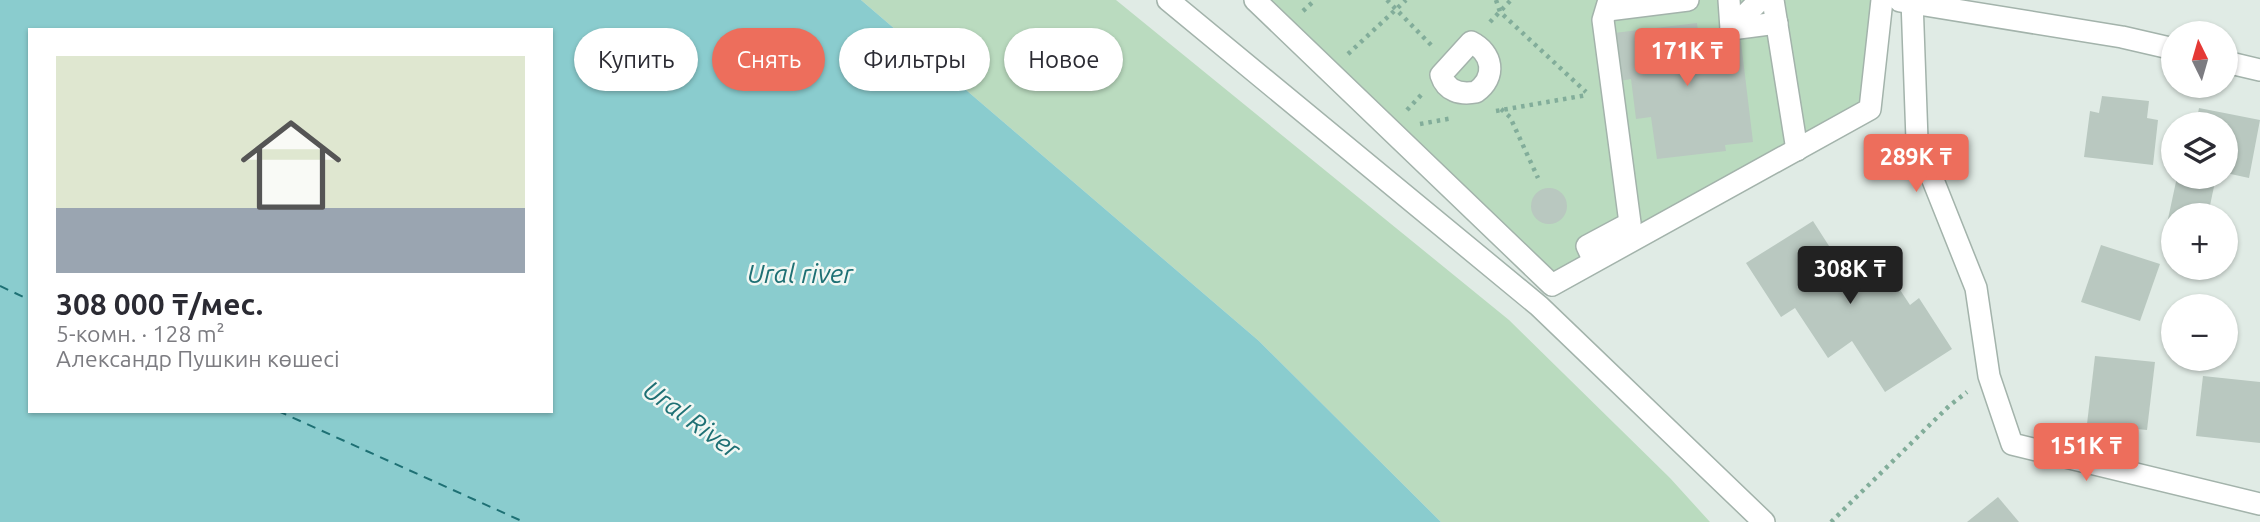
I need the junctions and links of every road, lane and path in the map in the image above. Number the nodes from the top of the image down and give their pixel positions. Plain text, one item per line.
1 (1168, 0) edge
2 (1255, 0) edge
3 (1387, 0) edge
4 (1406, 0) edge
5 (1496, 0) edge
6 (1688, 0) edge
7 (1728, 0) edge
8 (1760, 0) edge
9 (1773, 0) edge
10 (1882, 0) edge
11 (1906, 1) edge
12 (1608, 5) edge
13 (1396, 9) junction
14 (1777, 23) junction
15 (1731, 29) junction
16 (2161, 46) edge
17 (1450, 64) junction
18 (2238, 65) edge
19 (2260, 70) edge
20 (1329, 72) junction
21 (1479, 89) junction
22 (1589, 95) dead end
23 (1797, 150) junction
24 (1538, 178) dead end
25 (1594, 261) junction
26 (1989, 376) junction
27 (2260, 504) edge
28 (1764, 522) edge
29 (1831, 522) edge

1 - 28 street
2 - 20 street
3 - 13 path
4 - 13 path
5 - 22 path
6 - 12 street
7 - 15 street
8 - 15 street
9 - 14 street
10 - 23 street
11 - 16 street
11 - 26 street
12 - 25 street
13 - 17 path
13 - 20 path
14 - 15 street
14 - 23 street
17 - 21 street
17 - 21 street
18 - 19 street
20 - 25 street
21 - 24 path
23 - 25 street
26 - 27 street
26 - 29 path

